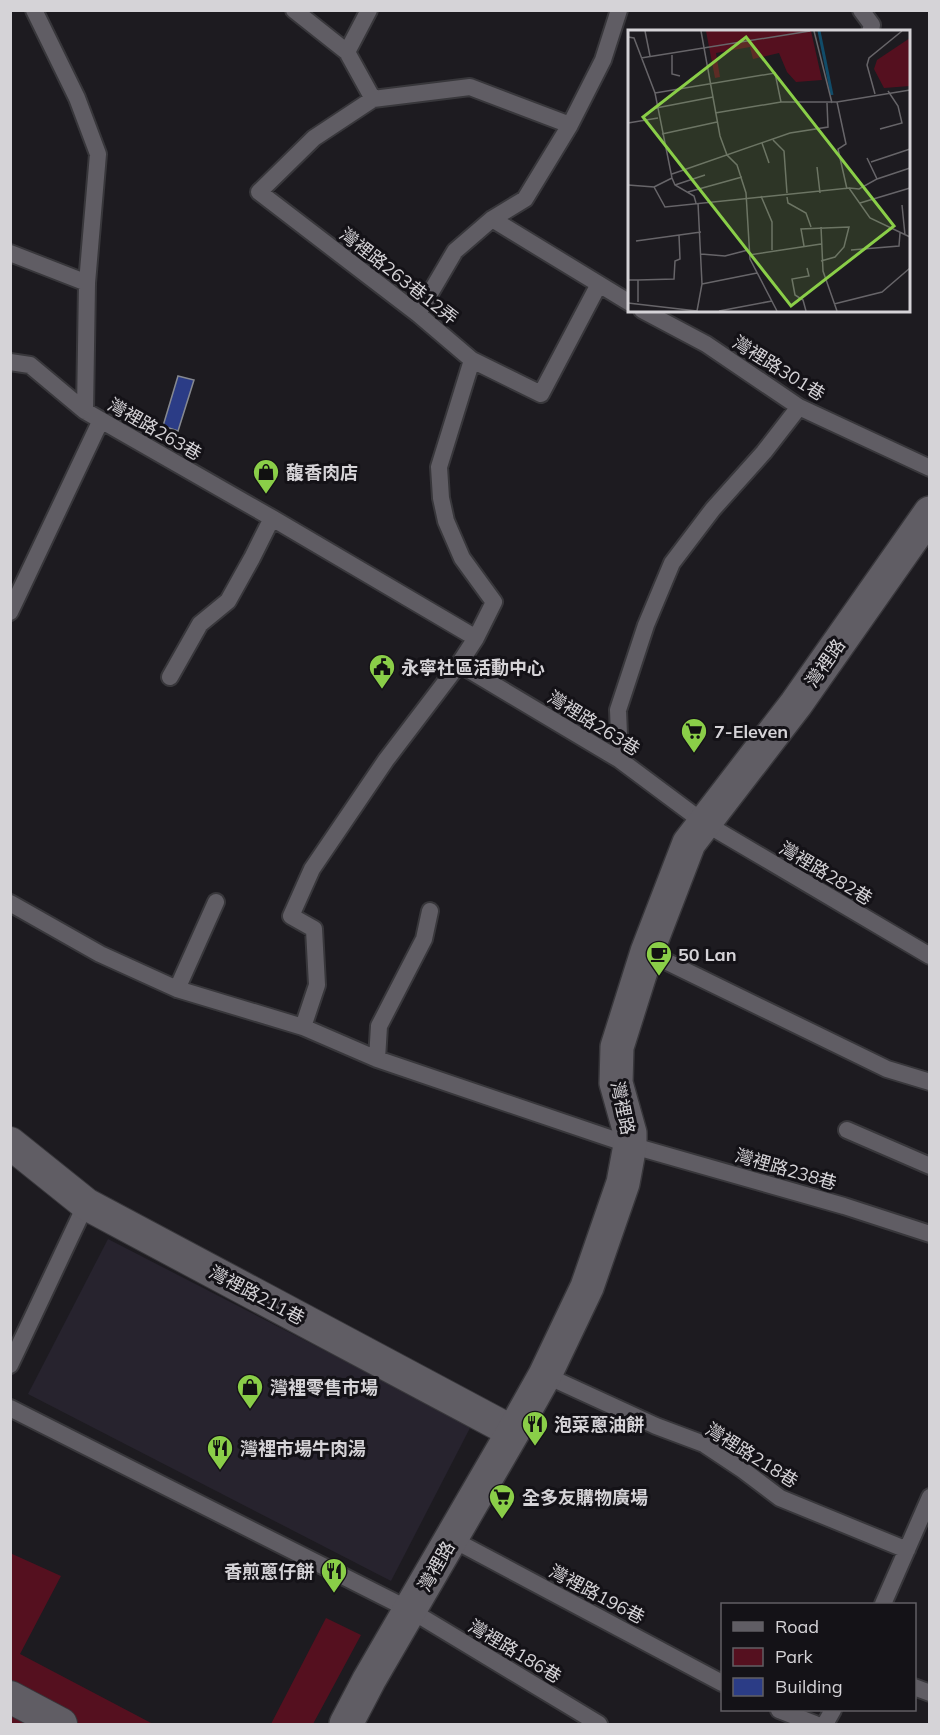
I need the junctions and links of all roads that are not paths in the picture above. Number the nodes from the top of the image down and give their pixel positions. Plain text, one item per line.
1 (34, 10) edge
2 (294, 10) edge
3 (369, 10) edge
4 (619, 10) edge
5 (861, 10) edge
6 (871, 30) edge
7 (347, 52) junction
8 (373, 99) junction
9 (570, 125) junction
10 (492, 219) junction
11 (10, 253) edge
12 (87, 283) junction
13 (599, 284) junction
14 (628, 302) edge
15 (646, 312) edge
16 (418, 314) junction
17 (472, 360) junction
18 (10, 362) edge
19 (799, 407) junction
20 (85, 411) junction
21 (101, 420) junction
22 (930, 468) edge
23 (930, 513) edge
24 (272, 518) junction
25 (10, 612) edge
26 (476, 638) junction
27 (459, 664) junction
28 (170, 677) dead end
29 (620, 760) junction
30 (703, 822) junction
31 (216, 902) dead end
32 (10, 903) edge
33 (430, 911) dead end
34 (647, 952) junction
35 (930, 956) edge
36 (177, 989) junction
37 (303, 1027) junction
38 (377, 1059) junction
39 (930, 1082) edge
40 (847, 1130) dead end
41 (10, 1143) edge
42 (630, 1145) junction
43 (930, 1166) edge
44 (86, 1204) junction
45 (930, 1234) edge
46 (10, 1365) edge
47 (545, 1375) junction
48 (10, 1408) edge
49 (513, 1432) junction
50 (930, 1497) edge
51 (452, 1539) junction
52 (907, 1550) junction
53 (884, 1603) edge
54 (410, 1610) junction
55 (721, 1682) edge
56 (916, 1687) edge
57 (930, 1693) edge
58 (10, 1697) edge
59 (781, 1711) edge
60 (832, 1711) edge
61 (61, 1725) edge
62 (346, 1725) edge
63 (599, 1725) edge
64 (815, 1725) edge
65 (825, 1725) edge

1 - 12 lane, 灣裡路263巷
2 - 7 lane
3 - 7 lane
4 - 9 lane
5 - 6 lane
7 - 8 lane
8 - 9 lane
8 - 16 lane, 灣裡路263巷12弄
9 - 10 lane
10 - 13 lane
10 - 16 lane
11 - 12 lane
12 - 20 lane, 灣裡路263巷
13 - 14 lane
13 - 17 lane, 灣裡路263巷12弄
15 - 19 lane, 灣裡路301巷
16 - 17 lane, 灣裡路263巷12弄
17 - 26 lane
18 - 20 lane
19 - 22 lane, 灣裡路301巷
19 - 29 lane
20 - 21 lane, 灣裡路263巷
21 - 24 lane, 灣裡路263巷
21 - 25 lane
23 - 30 street, 灣裡路
24 - 26 lane, 灣裡路263巷
24 - 28 lane
26 - 27 lane
27 - 29 lane, 灣裡路263巷
27 - 37 lane
29 - 30 lane, 灣裡路263巷
30 - 34 street, 灣裡路
30 - 35 lane, 灣裡路282巷
31 - 36 lane
32 - 36 lane, 灣裡路238巷
33 - 38 lane
34 - 39 lane
34 - 42 street, 灣裡路
36 - 37 lane, 灣裡路238巷
37 - 38 lane, 灣裡路238巷
38 - 42 lane, 灣裡路238巷
40 - 43 lane
41 - 44 street, 灣裡路211巷
42 - 45 lane, 灣裡路238巷
42 - 47 street, 灣裡路
44 - 46 lane
44 - 49 street, 灣裡路211巷
47 - 49 street, 灣裡路
47 - 52 lane, 灣裡路218巷
48 - 54 lane, 灣裡路186巷
49 - 51 street, 灣裡路
50 - 52 lane
51 - 54 street, 灣裡路
51 - 55 lane, 灣裡路196巷
52 - 53 lane
54 - 62 street, 灣裡路
54 - 63 lane, 灣裡路186巷
56 - 57 lane
58 - 61 street
59 - 64 lane
60 - 65 lane

